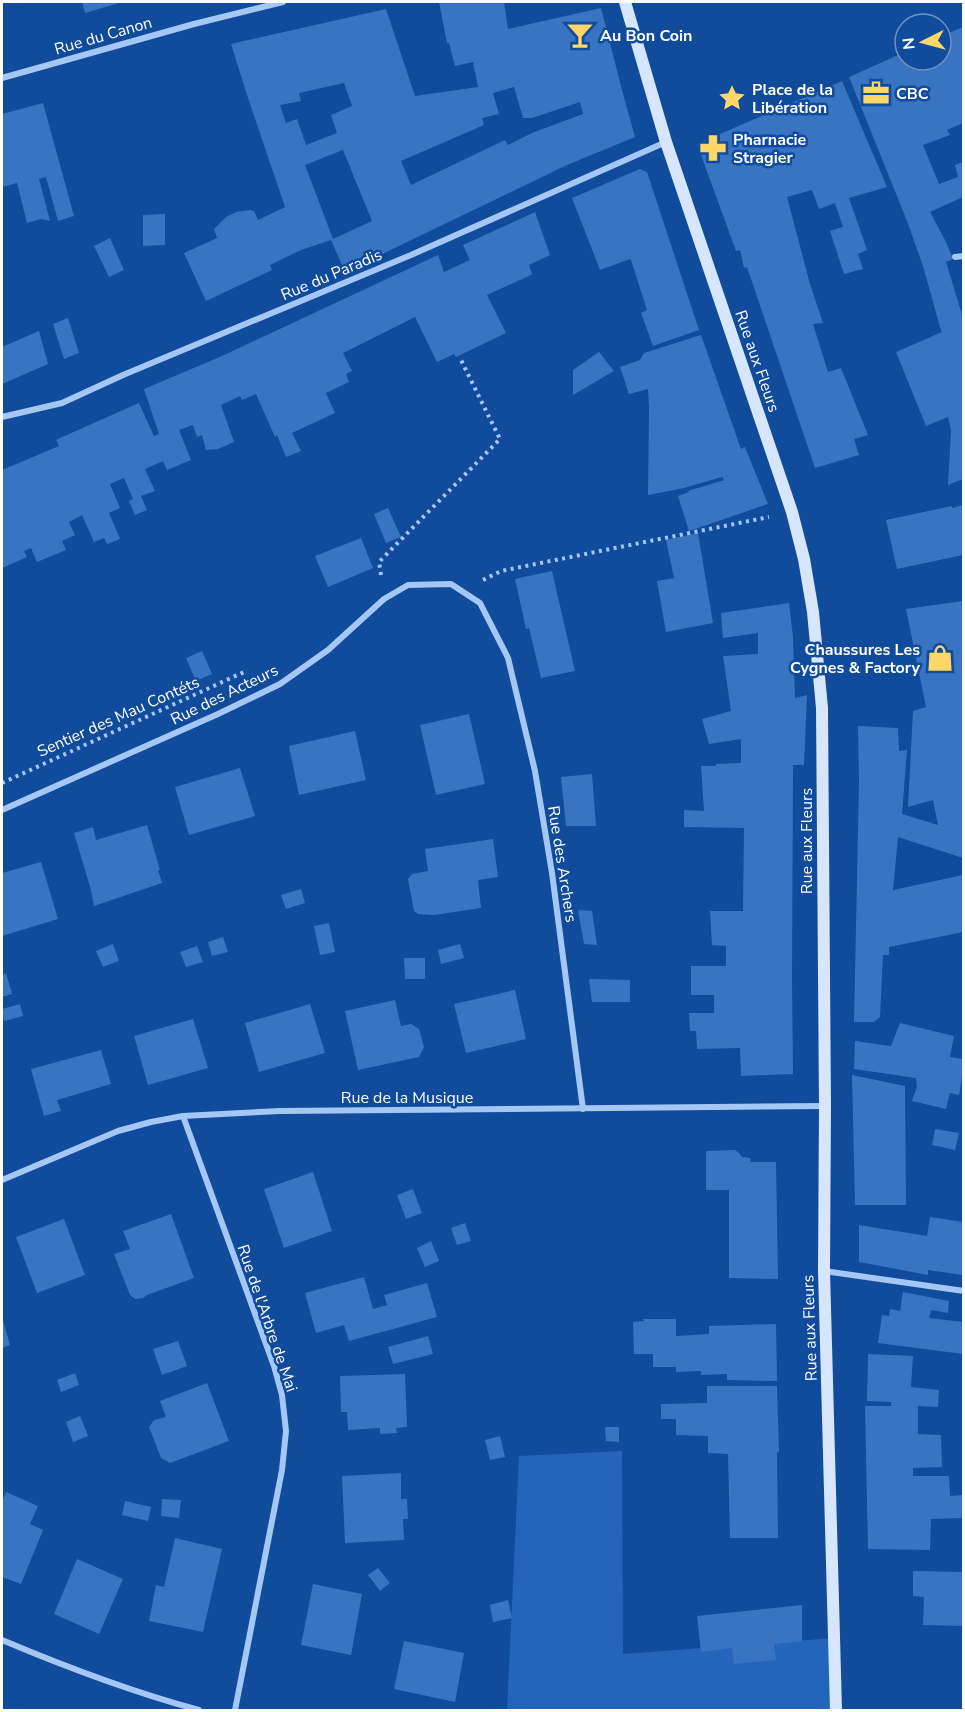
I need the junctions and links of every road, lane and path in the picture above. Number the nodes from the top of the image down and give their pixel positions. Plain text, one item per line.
1 (283, 2) edge
2 (625, 2) edge
3 (2, 78) edge
4 (666, 142) junction
5 (963, 256) edge
6 (955, 257) dead end
7 (460, 358) dead end
8 (2, 417) edge
9 (792, 512) junction
10 (461, 591) junction
11 (384, 599) junction
12 (493, 627) joint
13 (244, 672) dead end
14 (2, 783) edge
15 (2, 810) edge
16 (825, 1106) junction
17 (584, 1109) junction
18 (183, 1116) junction
19 (2, 1180) edge
20 (824, 1271) junction
21 (963, 1291) edge
22 (2, 1640) edge
23 (199, 1710) edge
24 (235, 1710) edge
25 (836, 1710) edge

1 - 3 street, Rue du Canon
2 - 4 main road, Rue aux Fleurs
4 - 8 street, Rue du Paradis
4 - 9 main road, Rue aux Fleurs
5 - 6 street
7 - 11 path
9 - 10 path
9 - 16 main road, Rue aux Fleurs
10 - 11 street, Rue des Acteurs
10 - 12 street, Rue des Acteurs
11 - 15 street, Rue des Acteurs
12 - 17 street, Rue des Archers
13 - 14 path, Sentier des Mau Contéts
16 - 17 street, Rue de la Musique
16 - 20 main road, Rue aux Fleurs
17 - 18 street, Rue de la Musique
18 - 19 street, Rue de la Musique
18 - 24 street, Rue de l'Arbre de Mai
20 - 21 street
20 - 25 main road, Rue aux Fleurs
22 - 23 street

